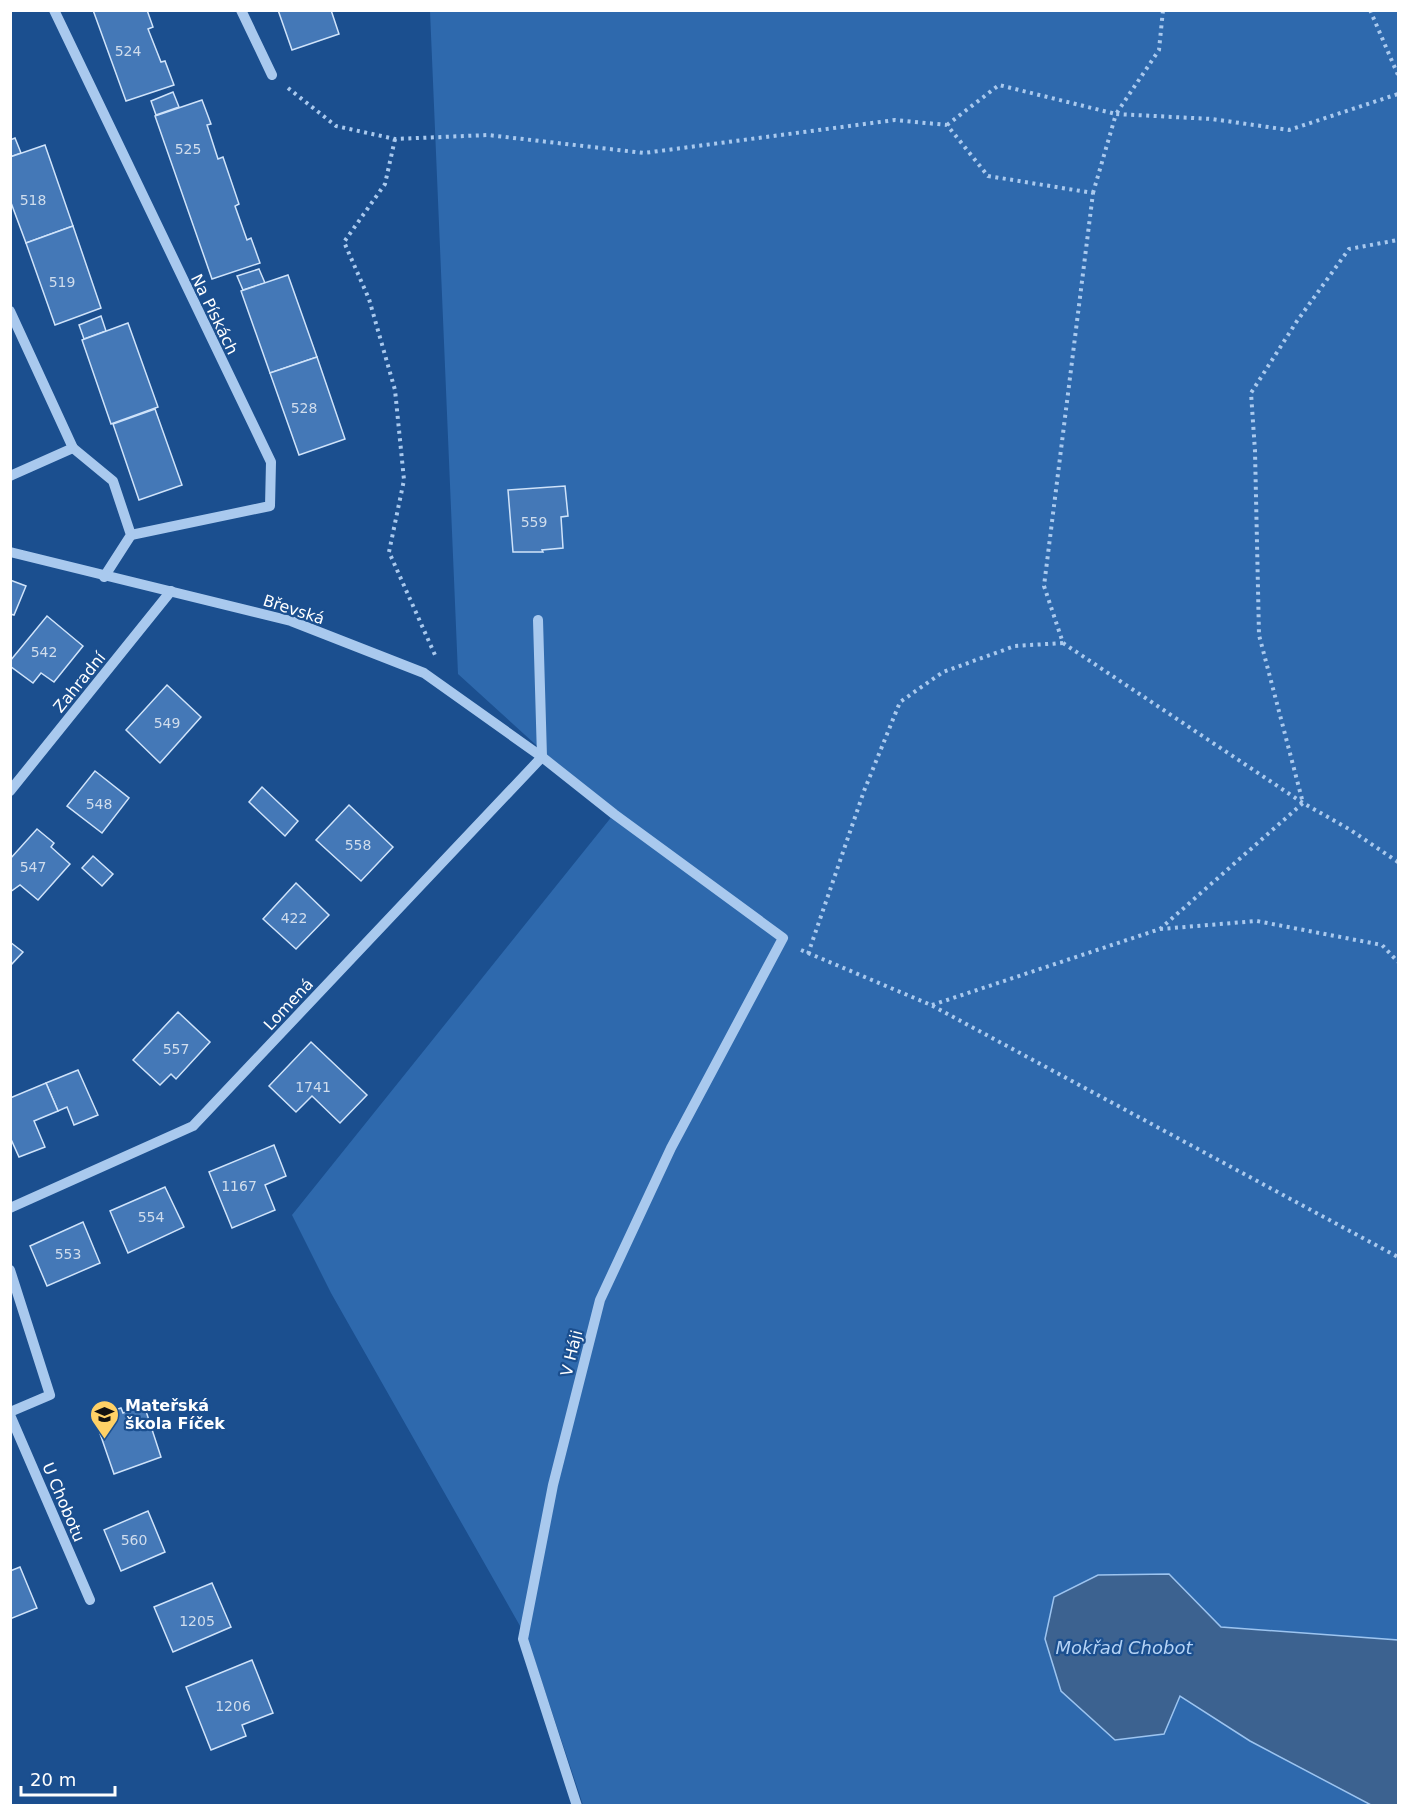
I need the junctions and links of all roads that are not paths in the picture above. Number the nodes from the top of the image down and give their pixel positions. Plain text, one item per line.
1 (54, 10) edge
2 (241, 10) edge
3 (272, 75) road end
4 (10, 311) edge
5 (73, 448) junction
6 (10, 476) edge
7 (131, 535) junction
8 (10, 552) edge
9 (104, 577) junction
10 (171, 591) junction
11 (538, 620) dead end
12 (542, 757) junction
13 (10, 791) edge
14 (783, 938) joint
15 (10, 1208) edge
16 (10, 1270) edge
17 (10, 1413) edge
18 (90, 1600) dead end
19 (577, 1806) edge

1 - 7 street, Na Pískách
2 - 3 street
4 - 5 street
5 - 6 street
5 - 7 street
7 - 9 street
8 - 9 street, Břevská
9 - 10 street, Břevská
10 - 12 street, Břevská
10 - 13 street, Zahradní
11 - 12 street
12 - 14 street, Břevská
12 - 15 street, Lomená
14 - 19 street, V Háji
16 - 17 street
17 - 18 street, U Chobotu

